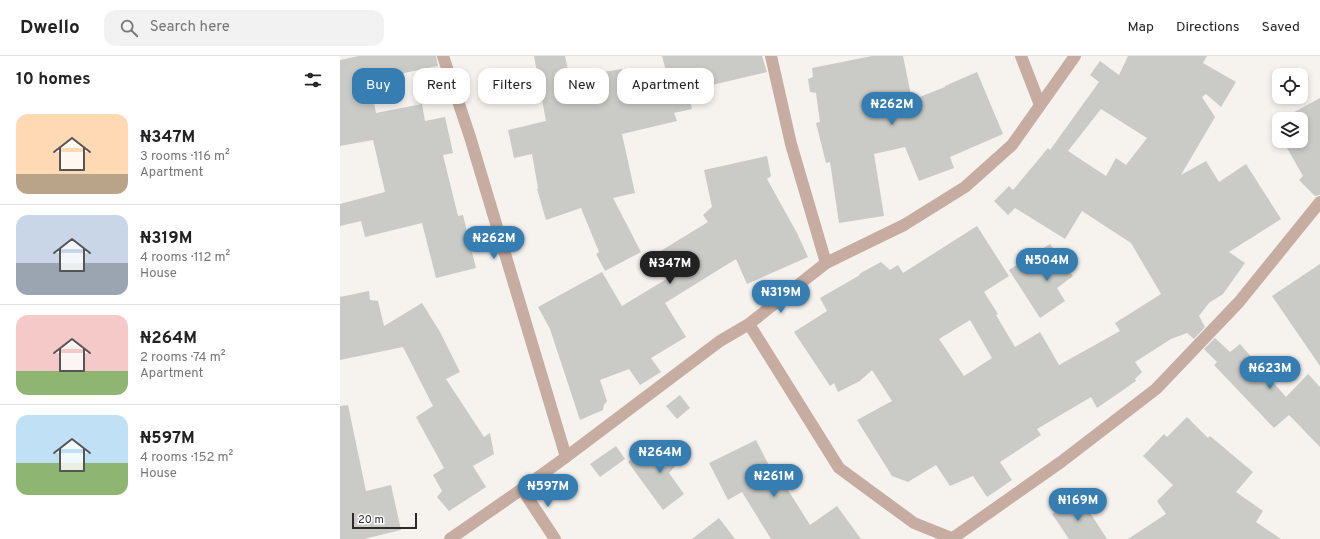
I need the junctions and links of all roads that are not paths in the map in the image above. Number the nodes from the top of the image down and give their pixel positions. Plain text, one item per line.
1 (443, 56) edge
2 (771, 56) edge
3 (1021, 56) edge
4 (1075, 56) edge
5 (1040, 105) junction
6 (1320, 202) edge
7 (826, 263) junction
8 (749, 324) junction
9 (566, 457) junction
10 (522, 489) junction
11 (953, 538) edge
12 (450, 539) edge
13 (555, 539) edge

1 - 9 street
2 - 7 street
3 - 5 street
4 - 5 street
5 - 7 street
6 - 11 street
7 - 8 street
8 - 9 street
8 - 11 street
9 - 10 street
10 - 12 street
10 - 13 street

